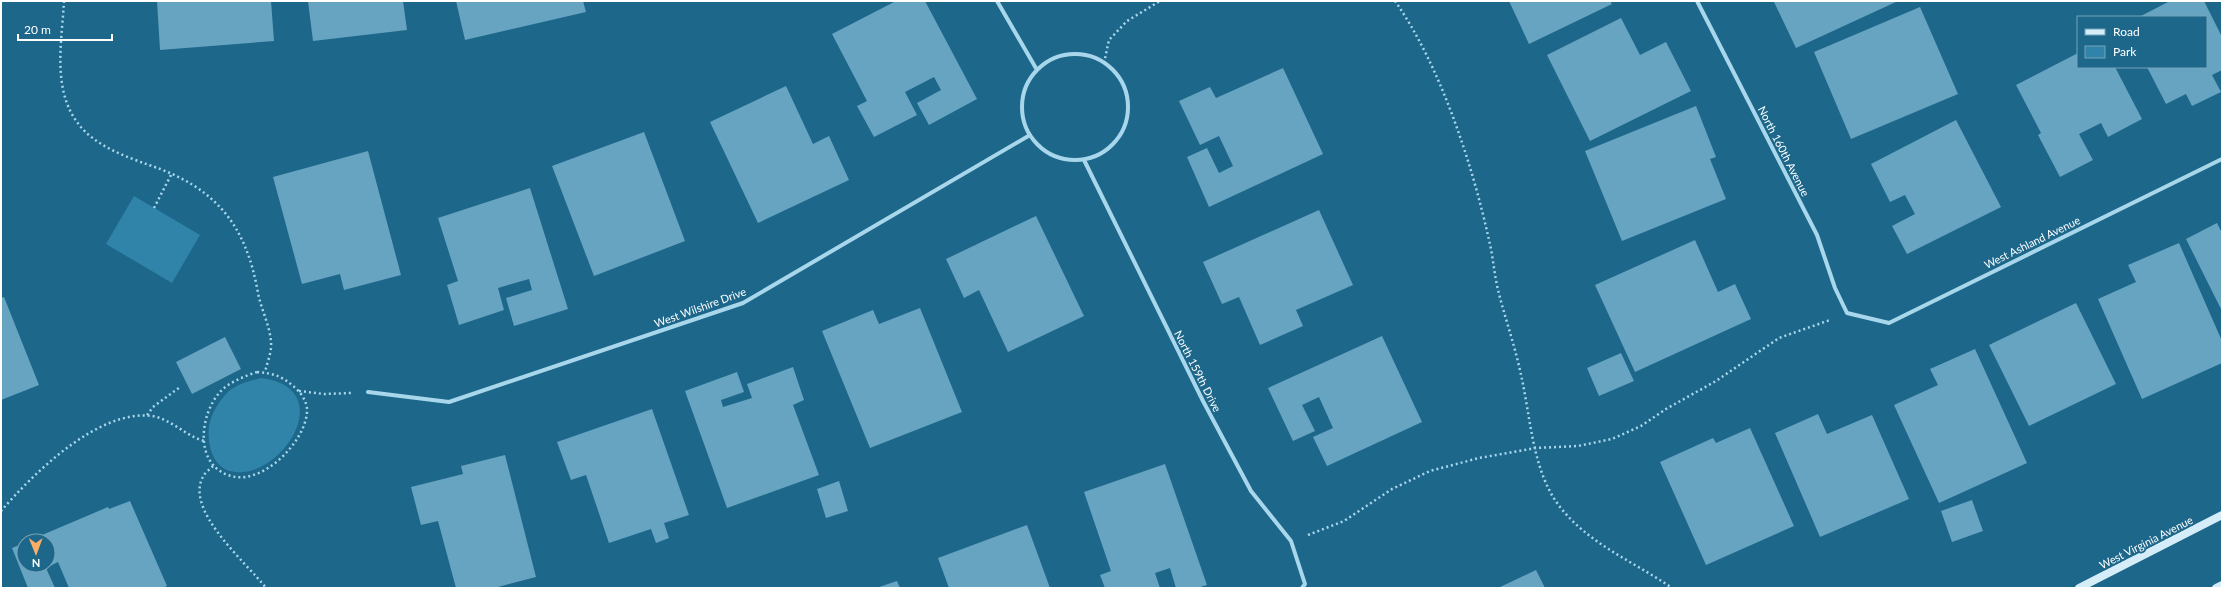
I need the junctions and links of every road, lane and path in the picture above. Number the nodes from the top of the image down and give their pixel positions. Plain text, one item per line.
1 (64, 1) edge
2 (998, 1) edge
3 (1160, 1) edge
4 (1395, 1) edge
5 (1698, 1) edge
6 (1104, 63) junction
7 (1037, 70) junction
8 (1030, 135) junction
9 (2222, 159) edge
10 (1084, 160) junction
11 (172, 173) junction
12 (154, 208) dead end
13 (1847, 313) junction
14 (265, 372) junction
15 (180, 387) dead end
16 (299, 391) junction
17 (368, 392) joint
18 (147, 416) junction
19 (204, 441) junction
20 (1536, 448) junction
21 (213, 466) junction
22 (1, 511) edge
23 (2222, 515) edge
24 (1291, 541) junction
25 (2222, 585) edge
26 (266, 588) edge
27 (1302, 588) edge
28 (1672, 588) edge
29 (2079, 588) edge
30 (2216, 588) edge

1 - 11 path
2 - 7 street
3 - 6 path
4 - 20 path
5 - 13 street, North 160th Avenue
6 - 7 street
6 - 10 street
7 - 8 street
8 - 10 street
8 - 17 street, West Wilshire Drive
9 - 13 street, West Ashland Avenue
10 - 24 street, North 159th Drive
11 - 12 path
11 - 14 path
13 - 20 path
14 - 16 path
14 - 19 path
15 - 18 path
16 - 17 path
16 - 21 path
18 - 19 path
18 - 22 path
19 - 21 path
20 - 24 path
20 - 28 path
21 - 26 path
23 - 29 main road, West Virginia Avenue
24 - 27 street, North 159th Drive
25 - 30 main road

